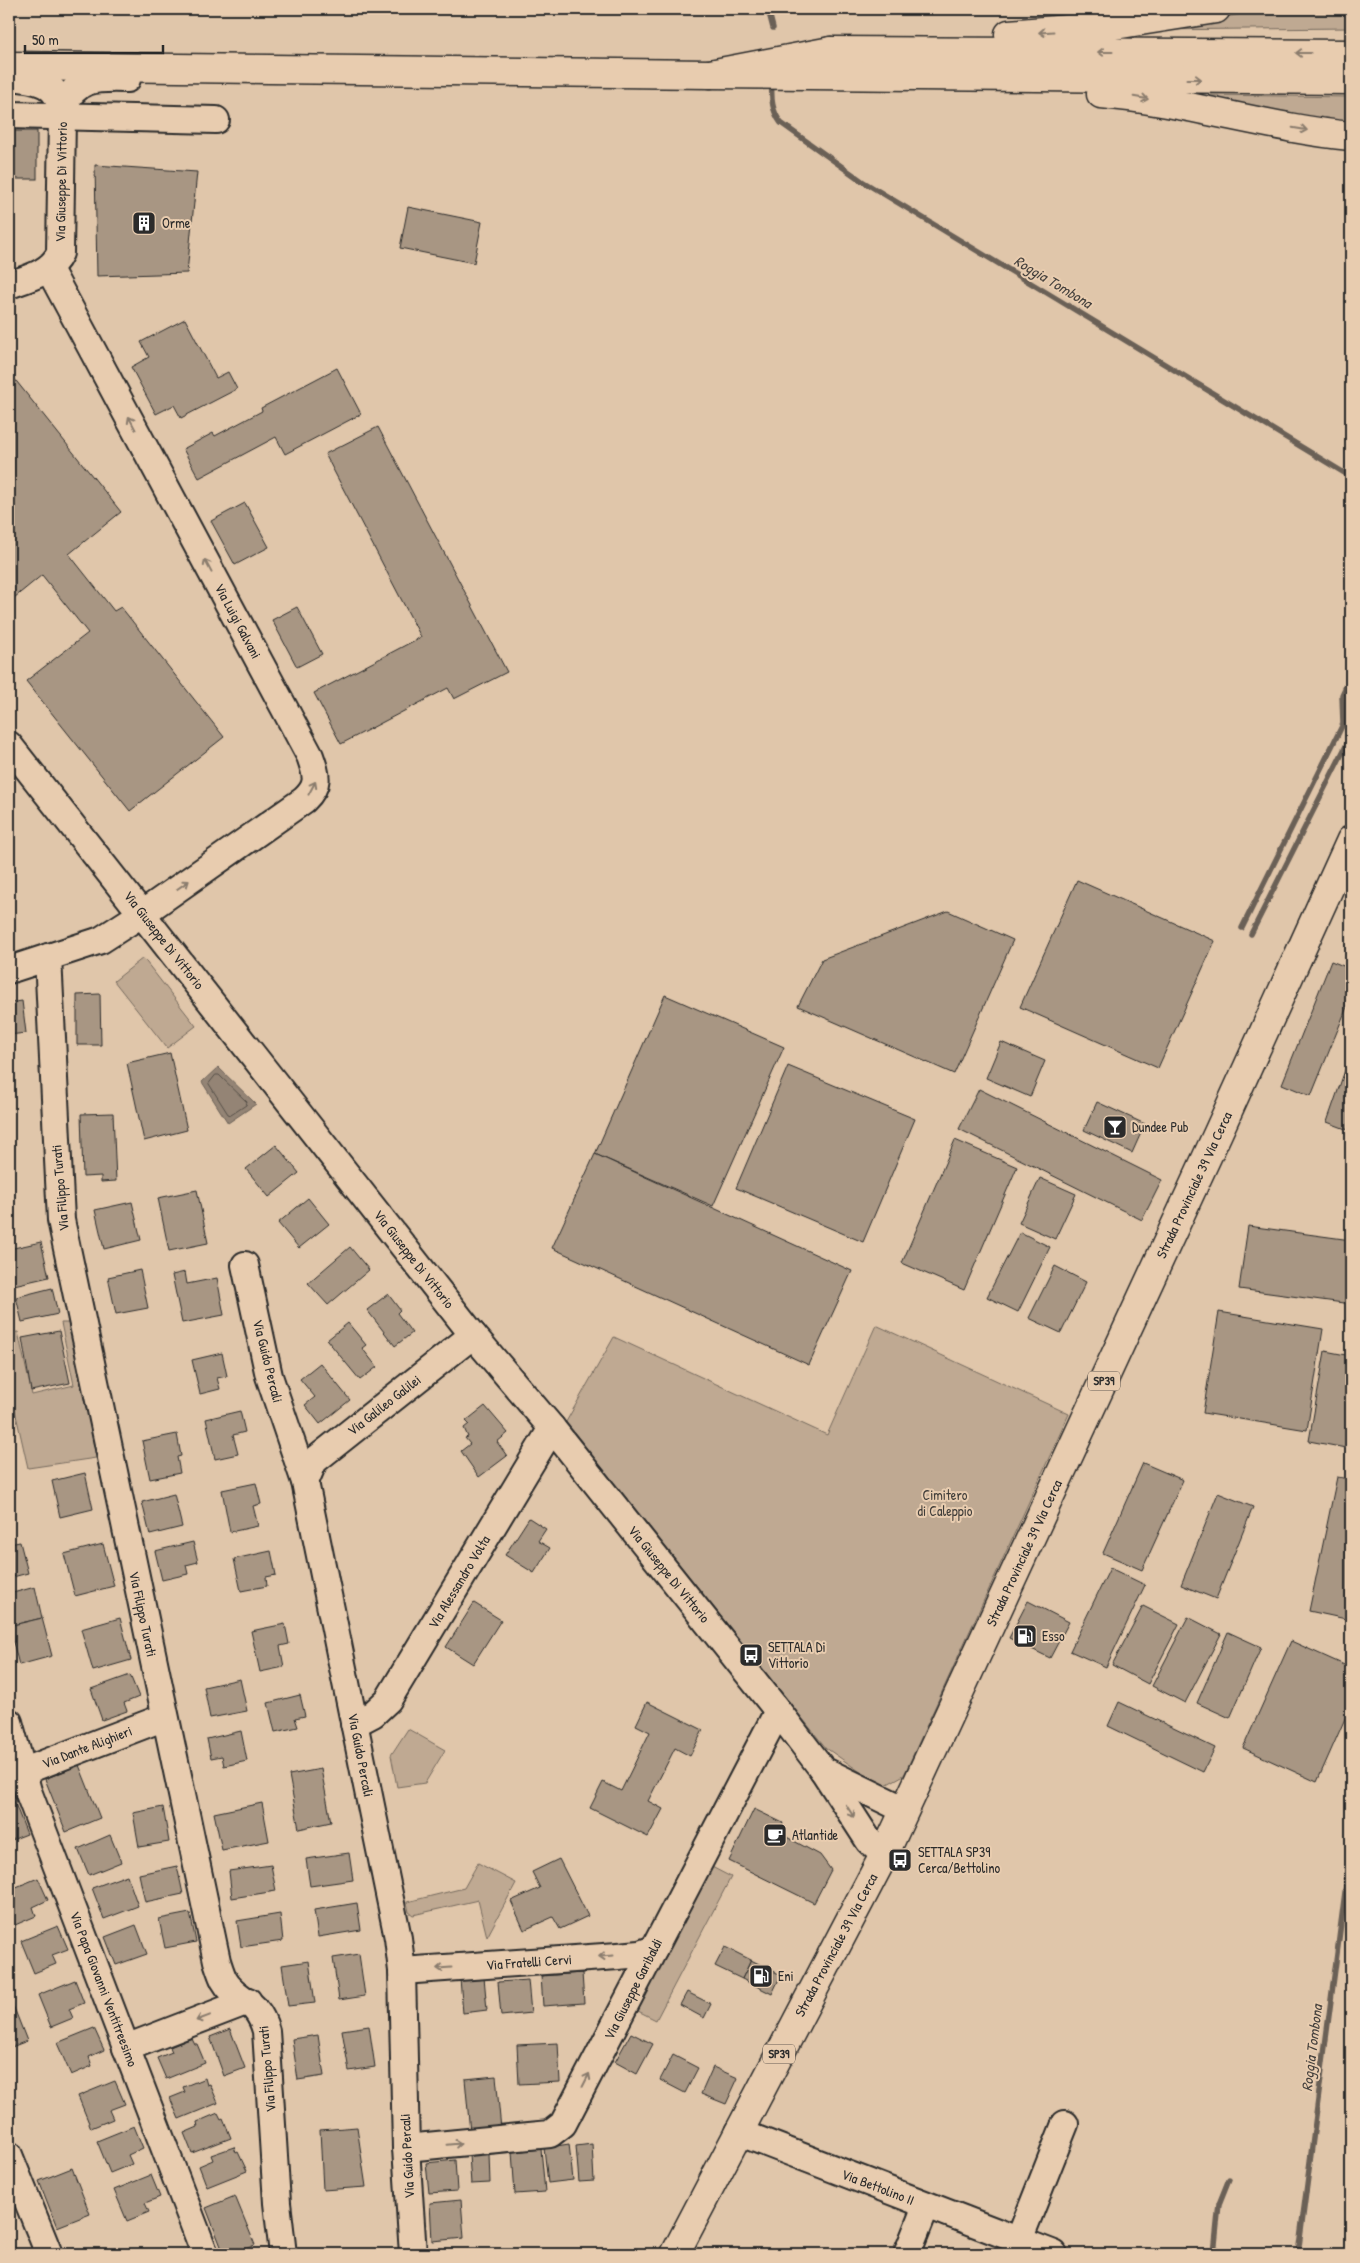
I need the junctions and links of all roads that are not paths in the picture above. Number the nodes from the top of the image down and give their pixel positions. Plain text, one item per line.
1 (1216, 9) edge
2 (831, 50) junction
3 (1351, 54) edge
4 (9, 66) edge
5 (216, 68) junction
6 (710, 74) junction
7 (778, 75) junction
8 (9, 77) edge
9 (1351, 80) edge
10 (62, 112) junction
11 (9, 115) edge
12 (216, 120) dead end
13 (1351, 136) edge
14 (49, 269) junction
15 (9, 286) edge
16 (9, 745) edge
17 (1351, 840) edge
18 (143, 913) junction
19 (48, 957) junction
20 (9, 970) edge
21 (245, 1266) dead end
22 (473, 1335) junction
23 (552, 1428) junction
24 (305, 1482) junction
25 (778, 1711) junction
26 (165, 1717) junction
27 (9, 1722) edge
28 (354, 1724) junction
29 (823, 1770) junction
30 (16, 1775) edge
31 (905, 1810) junction
32 (884, 1855) junction
33 (654, 1949) junction
34 (402, 1971) junction
35 (248, 2001) junction
36 (126, 2048) junction
37 (1065, 2124) dead end
38 (738, 2132) junction
39 (406, 2148) junction
40 (9, 2154) edge
41 (926, 2206) junction
42 (1019, 2240) junction
43 (49, 2254) edge
44 (205, 2254) edge
45 (283, 2254) edge
46 (413, 2254) edge
47 (675, 2254) edge
48 (907, 2254) edge
49 (1054, 2254) edge

1 -> 2 main road
3 -> 2 main road
2 - 6 main road
4 - 5 main road
5 - 6 main road
5 - 10 street, Via Giuseppe Di Vittorio
6 - 7 main road
7 -> 9 main road
7 -> 13 main road
8 - 10 street, Via Giuseppe Di Vittorio
10 - 11 street
10 - 12 street
10 - 14 street, Via Giuseppe Di Vittorio
14 - 15 street
18 -> 14 street, Via Luigi Galvani
16 - 18 street, Via Giuseppe Di Vittorio
17 - 31 main road, Strada Provinciale 39 Via Cerca / SP39
18 - 19 street, Via Luigi Galvani
18 - 22 street, Via Giuseppe Di Vittorio
19 - 20 street, Via Luigi Galvani
19 - 26 street, Via Filippo Turati
21 - 24 street, Via Guido Percali
22 - 23 street, Via Giuseppe Di Vittorio
22 - 24 street, Via Galileo Galilei
23 - 25 street, Via Giuseppe Di Vittorio
23 - 28 street, Via Alessandro Volta
24 - 28 street, Via Guido Percali
25 - 29 street, Via Giuseppe Di Vittorio
25 - 33 street, Via Giuseppe Garibaldi
26 - 30 street, Via Dante Alighieri
26 - 35 street, Via Filippo Turati
27 - 30 street, Via Papa Giovanni Ventitreesimo
28 - 34 street, Via Guido Percali
29 - 31 street, Via Giuseppe Di Vittorio
29 -> 32 street, Via Giuseppe Di Vittorio
30 - 36 street, Via Papa Giovanni Ventitreesimo
31 - 32 main road, Strada Provinciale 39 Via Cerca / SP39
32 - 38 main road, Strada Provinciale 39 Via Cerca / SP39
33 -> 34 street, Via Fratelli Cervi
39 -> 33 street, Via Giuseppe Garibaldi
34 - 39 street, Via Guido Percali
35 -> 36 street
35 - 45 street, Via Filippo Turati
36 - 44 street, Via Papa Giovanni Ventitreesimo
37 - 42 street
38 - 41 street, Via Bettolino II
38 - 47 main road, Strada Provinciale 39 Via Cerca / SP39
39 - 46 street, Via Guido Percali
40 - 43 street
41 - 42 street, Via Bettolino II
41 - 48 street
42 - 49 street, Via Bettolino II

